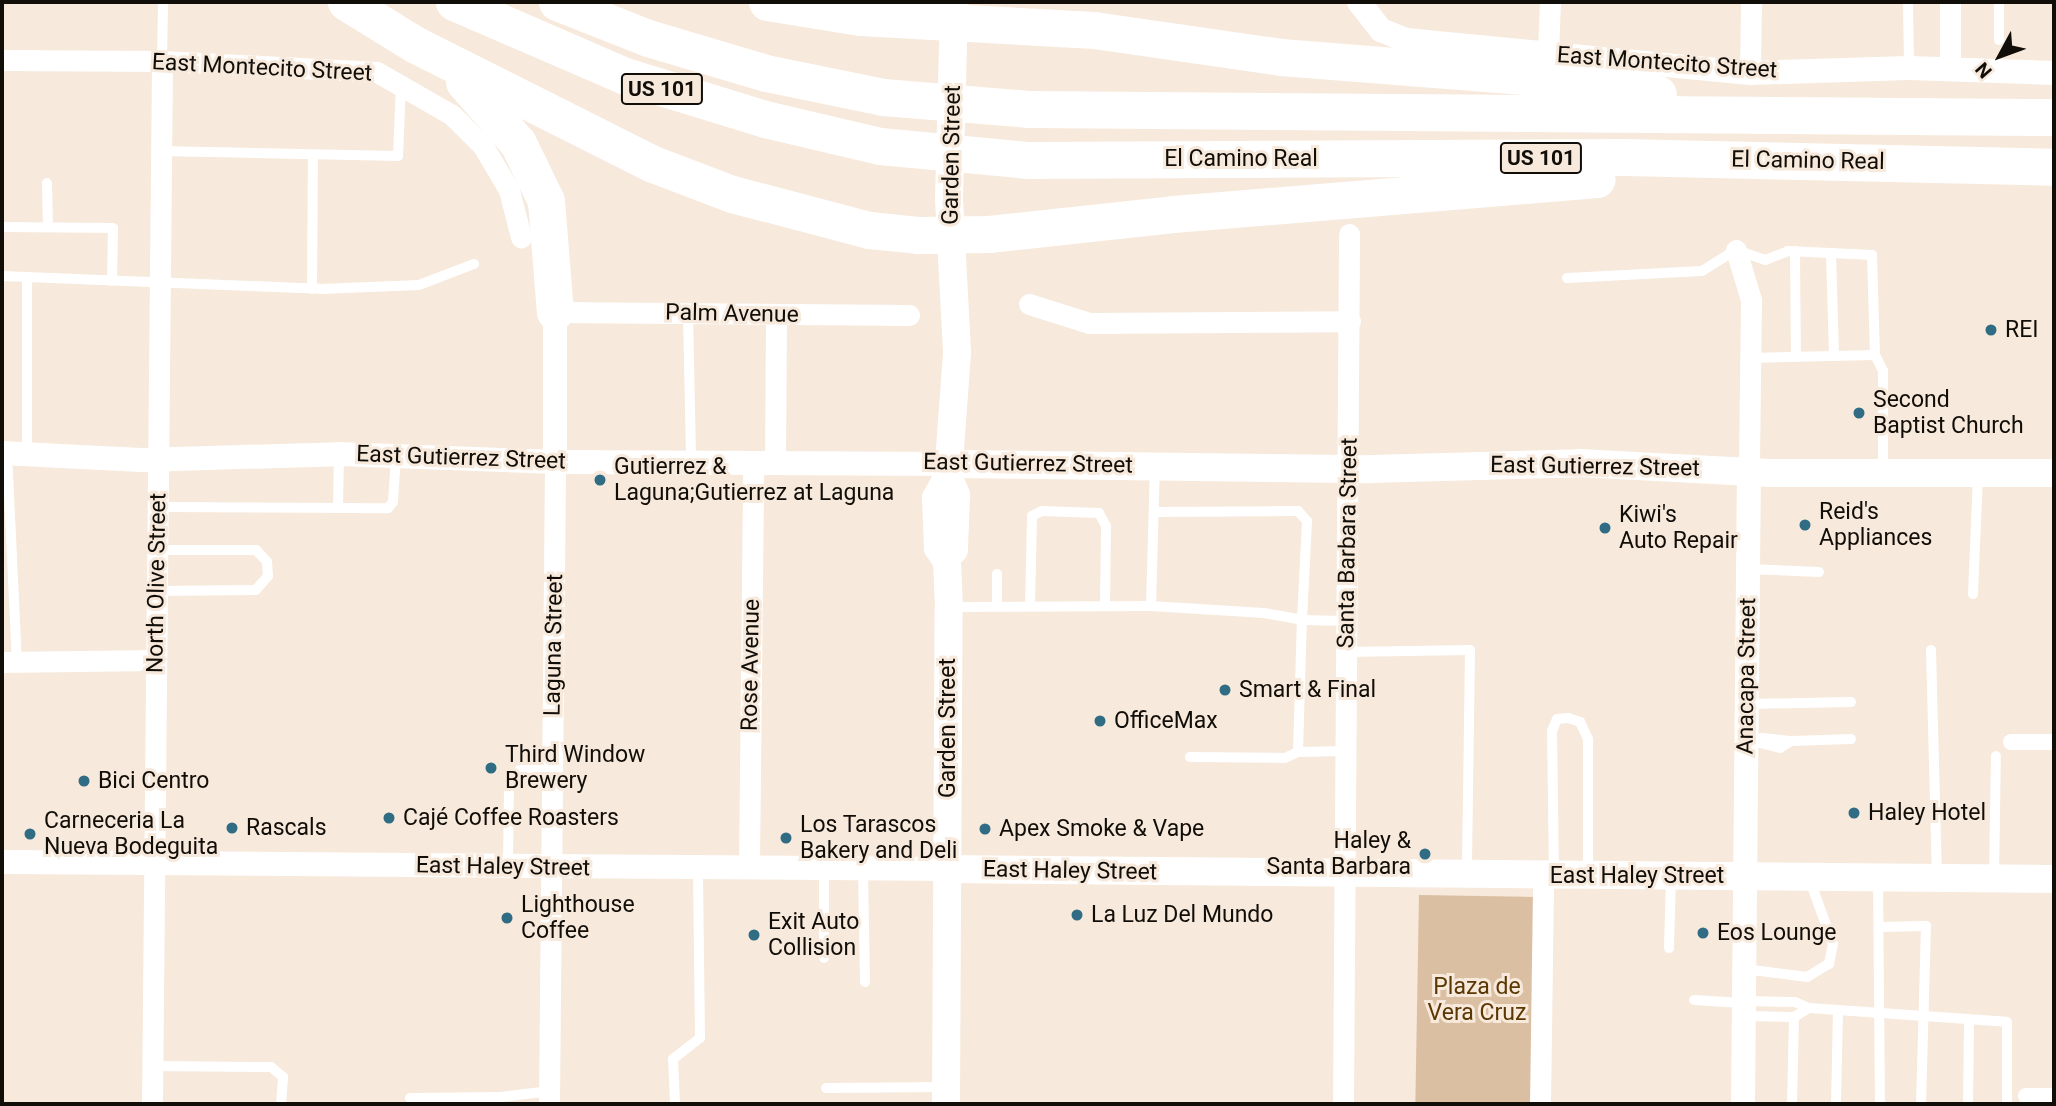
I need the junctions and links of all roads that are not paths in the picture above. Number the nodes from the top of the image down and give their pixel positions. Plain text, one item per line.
1 (163, 2) edge
2 (346, 2) edge
3 (454, 2) edge
4 (557, 2) edge
5 (767, 2) edge
6 (1359, 2) edge
7 (1550, 2) edge
8 (1751, 2) edge
9 (1908, 2) edge
10 (1950, 2) edge
11 (1999, 2) edge
12 (954, 11) edge
13 (1999, 40) dead end
14 (416, 45) junction
15 (1548, 53) junction
16 (2, 60) edge
17 (162, 61) junction
18 (1909, 68) junction
19 (1950, 69) junction
20 (1749, 73) junction
21 (2054, 73) edge
22 (401, 84) junction
23 (1716, 111) junction
24 (2054, 117) edge
25 (160, 151) junction
26 (313, 155) junction
27 (1814, 161) junction
28 (2054, 167) edge
29 (47, 183) dead end
30 (2, 226) edge
31 (48, 227) junction
32 (951, 234) junction
33 (1349, 234) dead end
34 (521, 237) dead end
35 (1736, 250) junction
36 (1795, 251) junction
37 (1831, 253) junction
38 (474, 264) dead end
39 (2, 276) edge
40 (27, 277) junction
41 (1567, 278) dead end
42 (112, 281) junction
43 (158, 284) junction
44 (312, 289) junction
45 (1029, 304) dead end
46 (555, 312) junction
47 (688, 313) junction
48 (776, 314) junction
49 (909, 315) dead end
50 (1350, 321) junction
51 (1875, 355) junction
52 (1834, 356) junction
53 (1796, 357) junction
54 (1750, 358) junction
55 (12, 452) edge
56 (339, 454) junction
57 (396, 455) junction
58 (160, 459) junction
59 (691, 461) junction
60 (555, 462) junction
61 (764, 462) junction
62 (1155, 467) junction
63 (1349, 469) junction
64 (949, 470) junction
65 (1749, 472) junction
66 (1883, 472) junction
67 (2054, 473) edge
68 (1978, 474) junction
69 (159, 507) junction
70 (338, 508) junction
71 (1153, 512) junction
72 (155, 550) junction
73 (1748, 569) junction
74 (1819, 572) dead end
75 (997, 574) dead end
76 (155, 590) junction
77 (1973, 594) dead end
78 (997, 606) junction
79 (1030, 606) junction
80 (1105, 606) junction
81 (1151, 606) junction
82 (948, 607) junction
83 (1302, 620) junction
84 (1345, 621) junction
85 (1931, 650) dead end
86 (1346, 652) junction
87 (156, 660) junction
88 (9, 662) edge
89 (1851, 702) dead end
90 (1746, 704) junction
91 (1851, 739) dead end
92 (1751, 743) junction
93 (2011, 743) dead end
94 (2054, 743) edge
95 (1345, 751) junction
96 (1298, 752) junction
97 (1996, 756) dead end
98 (1190, 757) dead end
99 (553, 769) junction
100 (2, 862) edge
101 (153, 864) junction
102 (508, 866) junction
103 (552, 867) junction
104 (698, 868) junction
105 (750, 868) junction
106 (824, 868) junction
107 (863, 869) junction
108 (947, 869) junction
109 (1345, 875) junction
110 (1467, 875) junction
111 (1748, 876) junction
112 (1548, 877) junction
113 (1588, 877) junction
114 (1671, 878) junction
115 (1809, 878) junction
116 (1878, 879) junction
117 (2054, 879) edge
118 (1937, 880) junction
119 (1994, 880) junction
120 (1880, 927) junction
121 (1669, 948) dead end
122 (824, 958) dead end
123 (1744, 969) junction
124 (865, 982) dead end
125 (1694, 1000) dead end
126 (1743, 1006) junction
127 (1809, 1008) junction
128 (1838, 1010) junction
129 (1882, 1013) junction
130 (1926, 1015) junction
131 (1794, 1017) junction
132 (1969, 1019) junction
133 (152, 1066) junction
134 (826, 1088) dead end
135 (946, 1096) edge
136 (2026, 1096) dead end
137 (2054, 1096) edge
138 (549, 1097) edge
139 (410, 1098) dead end
140 (152, 1104) edge
141 (281, 1104) edge
142 (675, 1104) edge
143 (1343, 1104) edge
144 (1540, 1104) edge
145 (1743, 1104) edge
146 (1792, 1104) edge
147 (1836, 1104) edge
148 (1880, 1104) edge
149 (1921, 1104) edge
150 (1968, 1104) edge
151 (2007, 1104) edge

1 - 17 lane
2 - 14 highway
3 - 27 highway, El Camino Real / US 101
4 - 23 highway, El Camino Real / US 101
5 - 12 highway
6 - 15 street, East Montecito Street
7 - 15 street
8 - 20 street
9 - 18 lane
10 - 19 street
11 - 13 lane
12 - 23 highway
12 - 32 main road, Garden Street
14 - 32 highway
14 - 46 highway
15 - 20 street, East Montecito Street
16 - 17 street, East Montecito Street
17 - 22 street, East Montecito Street
17 - 25 street, North Olive Street
18 - 19 street, East Montecito Street
18 - 20 street, East Montecito Street
19 - 21 street, East Montecito Street
22 - 26 lane
22 - 34 street, East Montecito Street
23 - 24 highway, El Camino Real / US 101
25 - 26 lane
25 - 43 street, North Olive Street
26 - 44 lane
27 - 28 highway, El Camino Real / US 101
27 - 32 highway
29 - 31 lane
30 - 31 lane
31 - 42 lane
32 - 64 main road, Garden Street
33 - 50 street, Santa Barbara Street
35 - 36 lane
35 - 41 lane
35 - 54 street, Anacapa Street
36 - 37 lane
36 - 53 lane
37 - 51 lane
37 - 52 lane
38 - 44 lane
39 - 40 lane
40 - 42 lane
40 - 55 lane
42 - 43 lane
43 - 44 lane
43 - 58 street, North Olive Street
45 - 50 street
46 - 47 street, Palm Avenue
46 - 60 street, Laguna Street
47 - 48 street, Palm Avenue
47 - 59 lane
48 - 49 street, Palm Avenue
48 - 61 street, Rose Avenue
50 - 63 street, Santa Barbara Street
51 - 52 lane
51 - 66 lane
52 - 53 lane
53 - 54 lane
54 - 65 street, Anacapa Street
55 - 58 street, East Gutierrez Street
55 - 88 lane
56 - 57 street, East Gutierrez Street
56 - 58 street, East Gutierrez Street
56 - 70 lane
57 - 60 street, East Gutierrez Street
57 - 70 lane
58 - 69 street, North Olive Street
59 - 60 street, East Gutierrez Street
59 - 61 street, East Gutierrez Street
60 - 99 street, Laguna Street
61 - 64 street, East Gutierrez Street
61 - 105 street, Rose Avenue
62 - 63 main road, East Gutierrez Street
62 - 64 main road, East Gutierrez Street
62 - 71 lane
63 - 65 main road, East Gutierrez Street
63 - 84 street, Santa Barbara Street
64 - 82 main road, Garden Street
65 - 66 main road, East Gutierrez Street
65 - 73 street, Anacapa Street
66 - 68 main road, East Gutierrez Street
67 - 68 main road, East Gutierrez Street
68 - 77 lane
69 - 70 lane
69 - 72 street, North Olive Street
71 - 81 lane
71 - 83 lane
72 - 76 street, North Olive Street
72 - 76 lane
73 - 74 lane
73 - 90 street, Anacapa Street
75 - 78 lane
76 - 87 street, North Olive Street
78 - 79 lane
78 - 82 lane
79 - 80 lane
79 - 80 lane
80 - 81 lane
81 - 83 lane
82 - 108 main road, Garden Street
83 - 84 lane
83 - 96 lane
84 - 86 street, Santa Barbara Street
85 - 118 lane
86 - 95 street, Santa Barbara Street
86 - 110 lane
87 - 88 street
87 - 101 street, North Olive Street
89 - 90 lane
90 - 92 street, Anacapa Street
91 - 92 lane
92 - 111 street, Anacapa Street
93 - 94 street
95 - 96 lane
95 - 109 street, Santa Barbara Street
96 - 98 lane
97 - 119 lane
99 - 102 lane
99 - 103 street, Laguna Street
100 - 101 street, East Haley Street
101 - 102 street, East Haley Street
101 - 133 street, North Olive Street
102 - 103 street, East Haley Street
103 - 104 street, East Haley Street
103 - 138 street, Laguna Street
104 - 105 street, East Haley Street
104 - 142 lane
105 - 106 street, East Haley Street
106 - 107 street, East Haley Street
106 - 122 lane
107 - 108 street, East Haley Street
107 - 124 lane
108 - 109 main road, East Haley Street
108 - 135 main road, Garden Street
109 - 110 main road, East Haley Street
109 - 143 street, Santa Barbara Street
110 - 112 main road, East Haley Street
111 - 114 main road, East Haley Street
111 - 115 main road, East Haley Street
111 - 123 street, Anacapa Street
112 - 113 main road, East Haley Street
112 - 113 lane
112 - 144 street
113 - 114 main road, East Haley Street
114 - 121 lane
115 - 116 main road, East Haley Street
115 - 123 lane
116 - 118 main road, East Haley Street
116 - 120 lane
117 - 119 main road, East Haley Street
118 - 119 main road, East Haley Street
120 - 129 lane
120 - 130 lane
123 - 126 street, Anacapa Street
125 - 126 lane
126 - 127 lane
126 - 131 lane
126 - 145 street, Anacapa Street
127 - 128 lane
127 - 131 lane
128 - 129 lane
128 - 147 lane
129 - 130 lane
129 - 148 lane
130 - 132 lane
130 - 149 lane
131 - 146 lane
132 - 150 lane
132 - 151 lane
133 - 140 street, North Olive Street
133 - 141 lane
134 - 135 lane
136 - 137 street
138 - 139 lane

